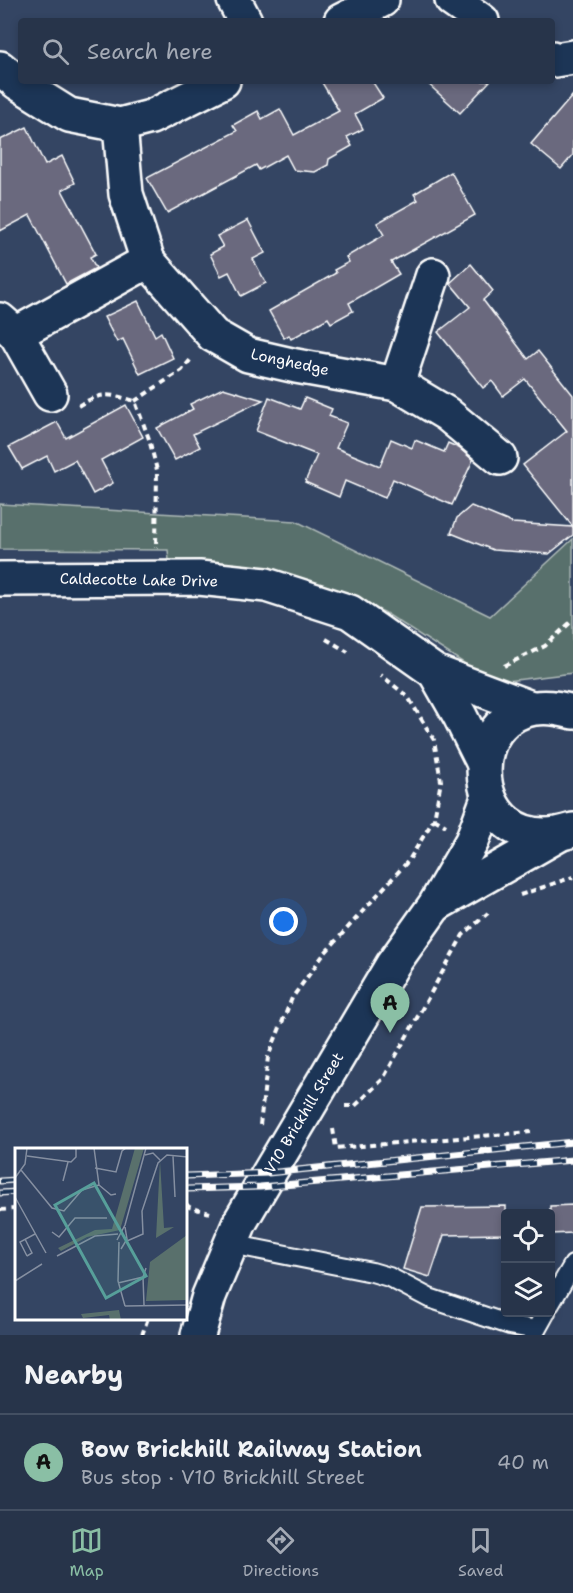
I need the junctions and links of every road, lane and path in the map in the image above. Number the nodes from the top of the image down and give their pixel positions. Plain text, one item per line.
1 (234, 0) edge
2 (382, 0) edge
3 (452, 0) edge
4 (243, 18) edge
5 (347, 18) edge
6 (478, 18) edge
7 (573, 57) edge
8 (555, 60) edge
9 (0, 68) edge
10 (18, 83) edge
11 (20, 84) edge
12 (217, 84) edge
13 (120, 125) junction
14 (148, 261) junction
15 (433, 275) dead end
16 (8, 327) edge
17 (213, 335) junction
18 (397, 384) junction
19 (50, 394) joint
20 (135, 401) junction
21 (500, 458) dead end
22 (156, 551) dead end
23 (0, 579) edge
24 (321, 636) dead end
25 (352, 654) dead end
26 (377, 672) dead end
27 (435, 672) junction
28 (557, 706) edge
29 (483, 762) junction
30 (488, 798) junction
31 (566, 833) edge
32 (573, 877) edge
33 (512, 897) dead end
34 (435, 905) junction
35 (494, 908) dead end
36 (304, 1115) junction
37 (261, 1117) junction
38 (260, 1127) dead end
39 (531, 1132) dead end
40 (15, 1209) edge
41 (0, 1210) edge
42 (231, 1244) junction
43 (573, 1265) edge
44 (555, 1296) edge
45 (543, 1317) edge
46 (147, 1320) edge
47 (535, 1333) edge
48 (142, 1335) edge
49 (198, 1335) edge

1 - 4 street
2 - 5 street
3 - 6 street
7 - 8 street
9 - 10 street
11 - 13 street
12 - 13 street
13 - 14 street, Longhedge
14 - 16 street
14 - 17 street, Longhedge
15 - 18 street
16 - 19 street
17 - 18 street, Longhedge
17 - 20 path
18 - 21 street, Longhedge
19 - 20 path
20 - 22 path
23 - 27 street, Caldecotte Lake Drive
24 - 25 path
26 - 37 path
27 - 28 street, Caldecotte Lake Drive
27 - 29 street, Caldecotte Lake Drive
28 - 29 street
29 - 30 street
30 - 31 street
30 - 34 street, V10 Brickhill Street
31 - 34 street, V10 Brickhill Street
32 - 33 path
34 - 36 street, V10 Brickhill Street
35 - 36 path
36 - 37 path
36 - 39 path
36 - 42 street, V10 Brickhill Street
37 - 38 path
40 - 41 path
42 - 47 lane
42 - 49 street, V10 Brickhill Street
43 - 44 lane
45 - 47 lane
46 - 48 path

